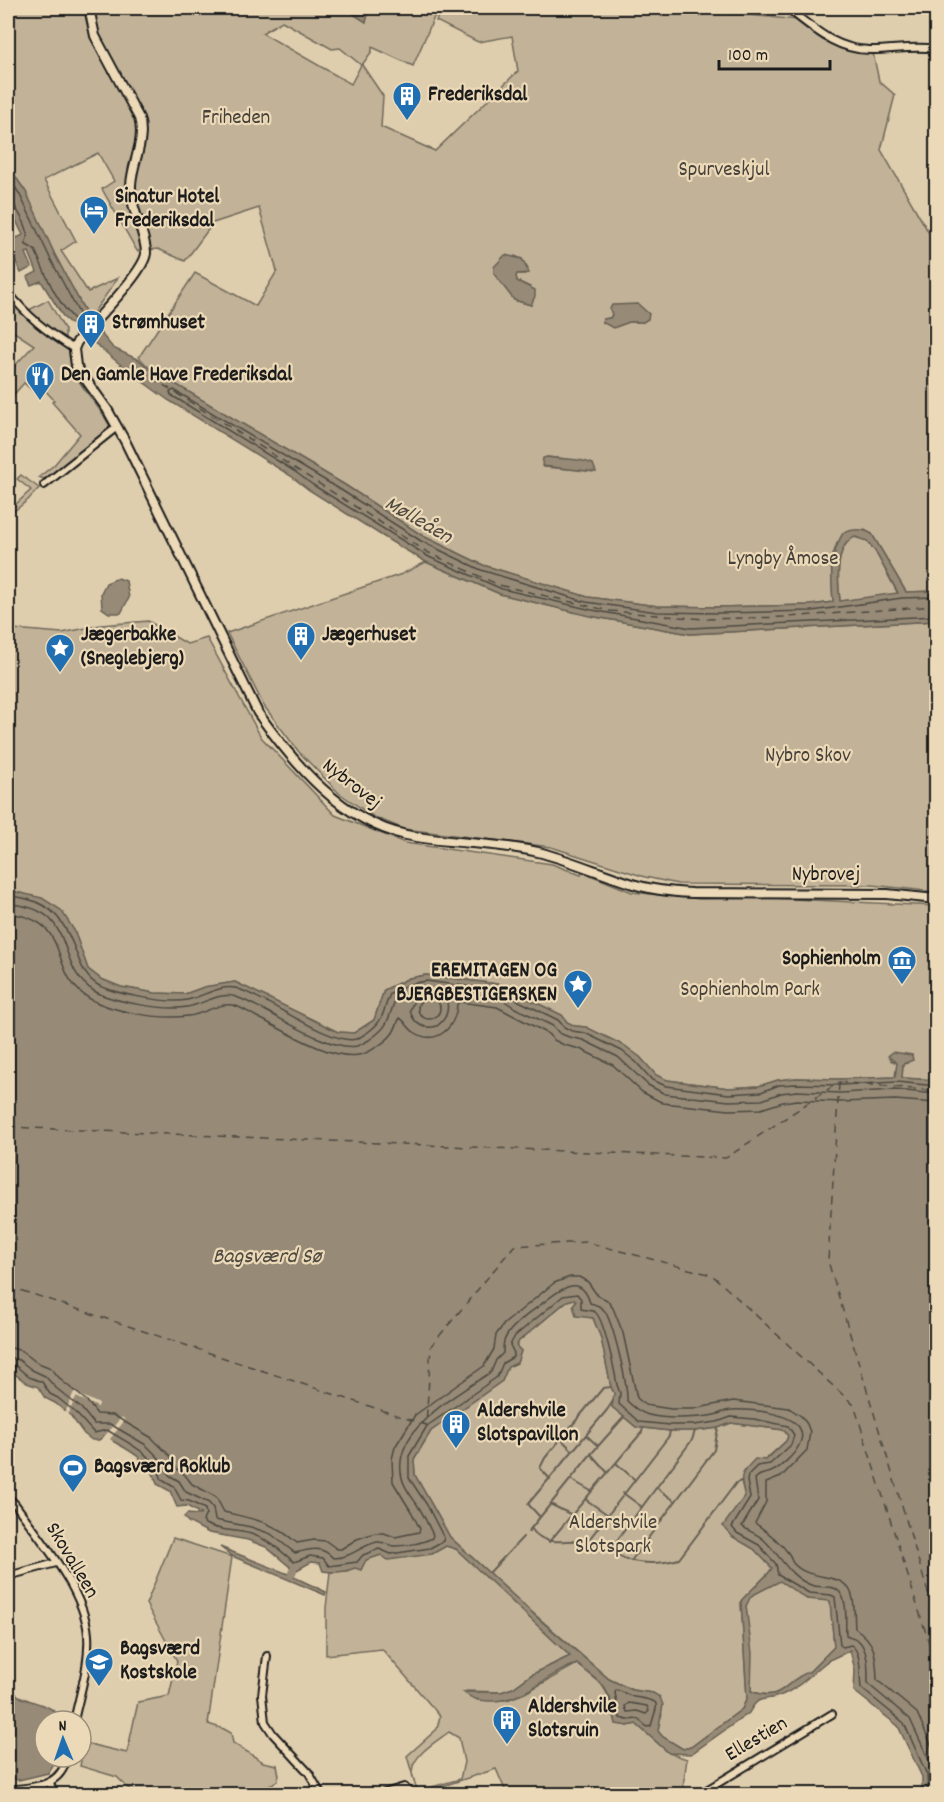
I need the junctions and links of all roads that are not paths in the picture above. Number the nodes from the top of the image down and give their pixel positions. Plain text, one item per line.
1 (89, 8) edge
2 (788, 8) edge
3 (921, 8) edge
4 (936, 13) edge
5 (936, 49) edge
6 (8, 292) edge
7 (74, 348) junction
8 (117, 427) junction
9 (45, 485) dead end
10 (936, 899) edge
11 (8, 1497) edge
12 (56, 1563) junction
13 (8, 1576) edge
14 (267, 1656) dead end
15 (76, 1709) edge
16 (832, 1714) dead end
17 (63, 1769) edge
18 (50, 1783) junction
19 (8, 1790) edge
20 (54, 1794) edge
21 (321, 1794) edge
22 (381, 1794) edge
23 (412, 1794) edge
24 (700, 1794) edge

1 - 7 street
2 - 5 street
3 - 4 street
6 - 7 street
7 - 8 street, Nybrovej
8 - 9 street
8 - 10 street, Nybrovej
11 - 12 street, Skovalleen
12 - 13 street
12 - 15 street, Skovalleen
14 - 21 street
16 - 24 street, Ellestien
17 - 18 street
18 - 19 street
18 - 20 street
22 - 23 street

